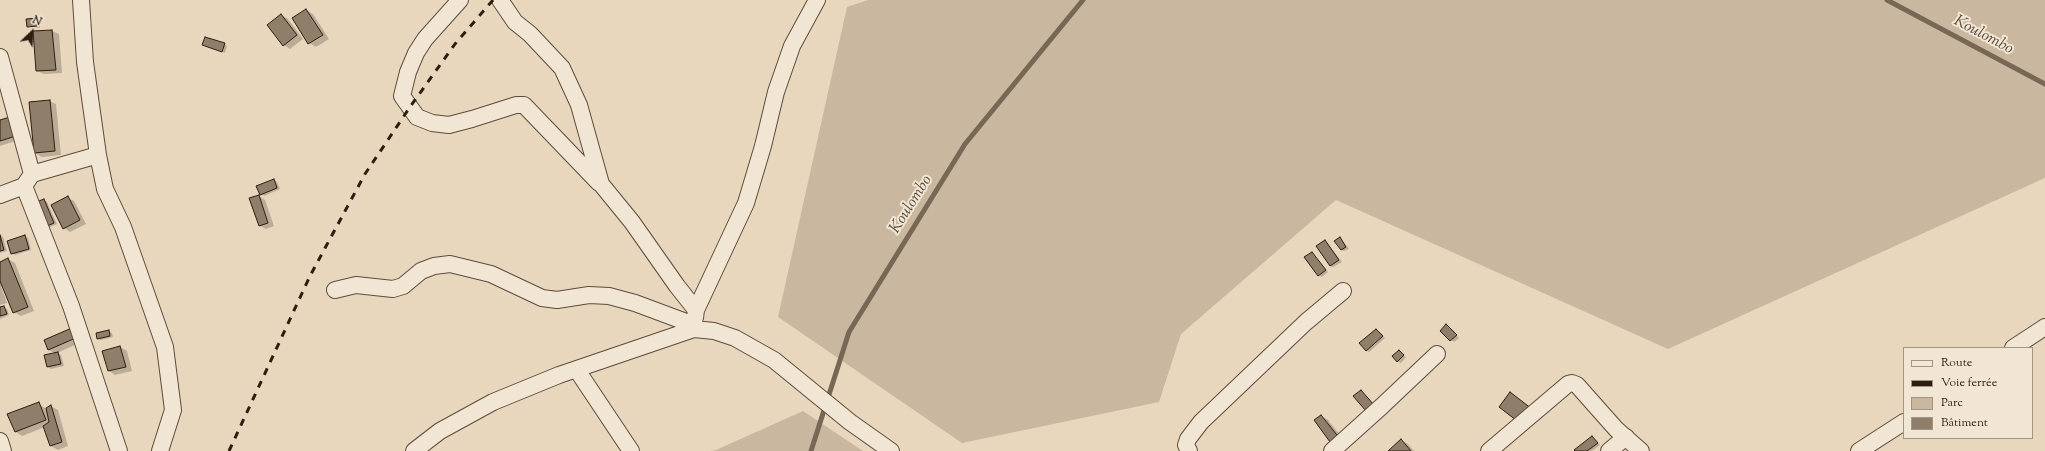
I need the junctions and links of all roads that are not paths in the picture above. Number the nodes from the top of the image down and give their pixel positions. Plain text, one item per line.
1 (81, 0) edge
2 (460, 0) edge
3 (500, 0) edge
4 (817, 0) edge
5 (0, 57) edge
6 (98, 155) junction
7 (28, 180) junction
8 (600, 184) junction
9 (0, 195) edge
10 (335, 290) dead end
11 (1343, 291) dead end
12 (695, 321) junction
13 (2045, 327) edge
14 (2015, 347) edge
15 (1437, 354) dead end
16 (577, 370) junction
17 (1903, 423) edge
18 (1626, 438) junction
19 (0, 441) edge
20 (3, 451) edge
21 (119, 451) edge
22 (160, 451) edge
23 (414, 451) edge
24 (630, 451) edge
25 (891, 451) edge
26 (1189, 451) edge
27 (1332, 451) edge
28 (1489, 451) edge
29 (1609, 451) edge
30 (1642, 451) edge
31 (1859, 451) edge

1 - 6 street
2 - 8 street
3 - 8 street
4 - 12 street
5 - 7 street
6 - 7 street
6 - 22 street
7 - 9 street
7 - 21 street
8 - 12 street
10 - 12 street
11 - 26 street
12 - 16 street
12 - 25 street
13 - 14 street
15 - 27 street
16 - 23 street
16 - 24 street
17 - 31 street
18 - 28 street
18 - 29 street
18 - 30 street
19 - 20 street

